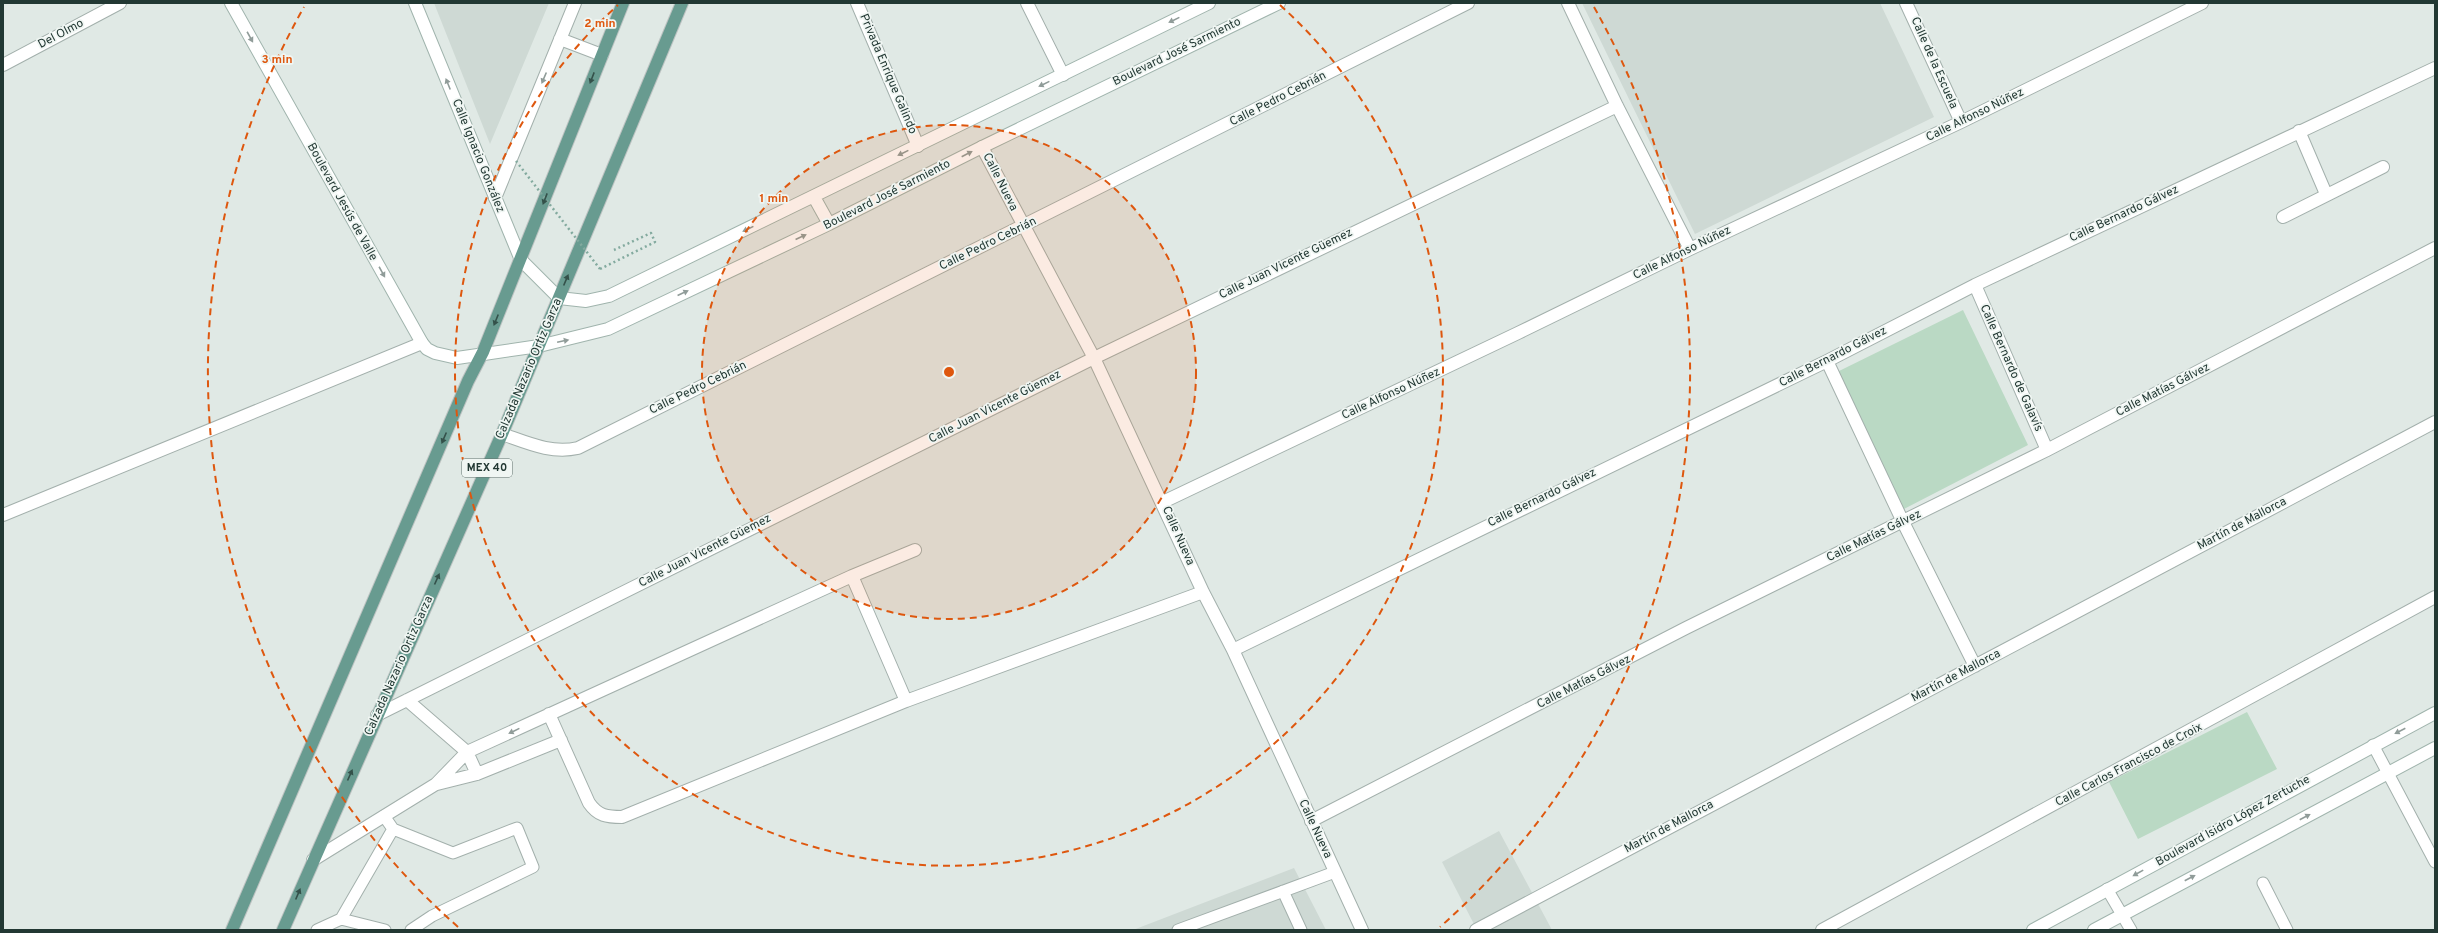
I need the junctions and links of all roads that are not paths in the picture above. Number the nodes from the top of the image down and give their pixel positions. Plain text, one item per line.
1 (120, 3) edge
2 (231, 3) edge
3 (415, 3) edge
4 (575, 3) edge
5 (623, 3) edge
6 (682, 3) edge
7 (857, 3) edge
8 (1028, 3) edge
9 (1209, 3) edge
10 (1279, 3) edge
11 (1468, 3) edge
12 (1568, 3) edge
13 (1906, 3) edge
14 (2202, 3) edge
15 (560, 39) junction
16 (602, 55) junction
17 (3, 65) edge
18 (2435, 68) edge
19 (1063, 75) junction
20 (1617, 106) junction
21 (1961, 122) junction
22 (2299, 131) junction
23 (918, 146) junction
24 (982, 147) junction
25 (2383, 167) dead end
26 (2326, 194) junction
27 (814, 197) junction
28 (495, 198) junction
29 (2283, 217) dead end
30 (829, 224) junction
31 (1024, 227) junction
32 (2435, 248) edge
33 (1690, 249) junction
34 (521, 260) junction
35 (1975, 285) junction
36 (559, 298) junction
37 (422, 343) junction
38 (539, 346) junction
39 (483, 352) junction
40 (1094, 358) junction
41 (1827, 361) junction
42 (2435, 422) edge
43 (502, 434) junction
44 (2047, 450) junction
45 (1163, 502) junction
46 (3, 514) edge
47 (1903, 522) junction
48 (915, 550) dead end
49 (852, 576) junction
50 (1203, 592) junction
51 (2435, 597) edge
52 (1233, 650) junction
53 (1975, 666) junction
54 (407, 700) junction
55 (906, 701) junction
56 (2435, 713) edge
57 (549, 714) junction
58 (377, 715) junction
59 (561, 740) junction
60 (2373, 745) junction
61 (2435, 748) edge
62 (468, 752) junction
63 (477, 774) junction
64 (2387, 774) junction
65 (436, 784) junction
66 (384, 816) junction
67 (1311, 821) junction
68 (393, 828) junction
69 (313, 860) junction
70 (2435, 862) edge
71 (1335, 872) junction
72 (2263, 883) dead end
73 (2107, 889) junction
74 (1283, 891) junction
75 (2123, 914) junction
76 (341, 919) junction
77 (232, 930) edge
78 (283, 930) edge
79 (317, 930) edge
80 (385, 930) edge
81 (411, 930) edge
82 (1178, 930) edge
83 (1301, 930) edge
84 (1362, 930) edge
85 (1476, 930) edge
86 (1822, 930) edge
87 (2033, 930) edge
88 (2094, 930) edge
89 (2131, 930) edge
90 (2287, 930) edge

1 - 17 street, Del Olmo
2 -> 37 street, Boulevard Jesús de Valle
28 -> 3 street, Calle Ignacio González
4 - 15 street
5 - 16 main road
36 -> 6 main road, Calzada Nazario Ortiz Garza / MEX 40
7 - 23 street, Privada Enrique Galindo
8 - 19 street
9 -> 19 street
10 - 24 street, Boulevard José Sarmiento
11 - 31 street, Calle Pedro Cebrián
12 - 20 street
13 - 21 street, Calle de la Escuela
14 - 21 street, Calle Alfonso Núñez
15 - 16 street
15 -> 28 street
16 -> 34 main road
18 - 22 street, Calle Bernardo Gálvez
19 -> 23 street
20 - 33 street
20 - 40 street, Calle Juan Vicente Güemez
21 - 33 street, Calle Alfonso Núñez
22 - 26 street
22 - 35 street, Calle Bernardo Gálvez
23 -> 27 street
30 -> 24 street, Boulevard José Sarmiento
24 - 31 street, Calle Nueva
25 - 26 street
26 - 29 street
27 - 30 street
27 -> 36 street
28 - 34 street, Calle Ignacio González
38 -> 30 street, Boulevard José Sarmiento
31 - 40 street, Calle Nueva
31 - 43 street, Calle Pedro Cebrián
32 - 44 street, Calle Matías Gálvez
33 - 45 street, Calle Alfonso Núñez
34 - 36 street, Calle Ignacio González
34 -> 39 main road
35 - 41 street, Calle Bernardo Gálvez
35 - 44 street, Calle Bernardo de Galavís
36 - 38 main road, Calzada Nazario Ortiz Garza / MEX 40
37 - 39 street, Boulevard Jesús de Valle
37 - 46 street
38 - 39 street, Boulevard José Sarmiento
38 - 43 main road, Calzada Nazario Ortiz Garza / MEX 40
39 -> 77 main road
40 - 45 street, Calle Nueva
40 - 54 street, Calle Juan Vicente Güemez
41 - 47 street
41 - 52 street, Calle Bernardo Gálvez
42 - 53 street, Martín de Mallorca
58 -> 43 main road, Calzada Nazario Ortiz Garza / MEX 40
44 - 47 street, Calle Matías Gálvez
45 - 50 street, Calle Nueva
47 - 53 street
47 - 67 street, Calle Matías Gálvez
48 - 49 street
49 - 55 street
49 - 57 street
50 - 52 street, Calle Nueva
50 - 55 street
51 - 86 street, Calle Carlos Francisco de Croix
52 - 67 street, Calle Nueva
53 - 85 street, Martín de Mallorca
54 - 58 street, Calle Juan Vicente Güemez
54 - 62 street
55 - 59 street
56 -> 60 street, Boulevard Isidro López Zertuche
57 - 59 street
57 -> 62 street
69 -> 58 main road, Calzada Nazario Ortiz Garza / MEX 40
59 - 63 street
60 - 64 lane
60 -> 73 street, Boulevard Isidro López Zertuche
61 - 64 street
62 - 63 street
62 - 65 street
63 - 65 street
64 - 70 lane
75 -> 64 street
65 - 66 street
66 - 68 lane
66 - 69 street
67 - 71 street, Calle Nueva
68 - 76 lane
68 - 81 lane
78 -> 69 main road, Calzada Nazario Ortiz Garza / MEX 40
71 - 74 lane
71 - 84 street, Calle Nueva
72 - 90 lane
73 - 75 lane
73 - 87 street, Boulevard Isidro López Zertuche
74 - 82 lane
74 - 83 lane
75 - 88 street
75 - 89 lane
76 - 79 lane
76 - 80 lane

